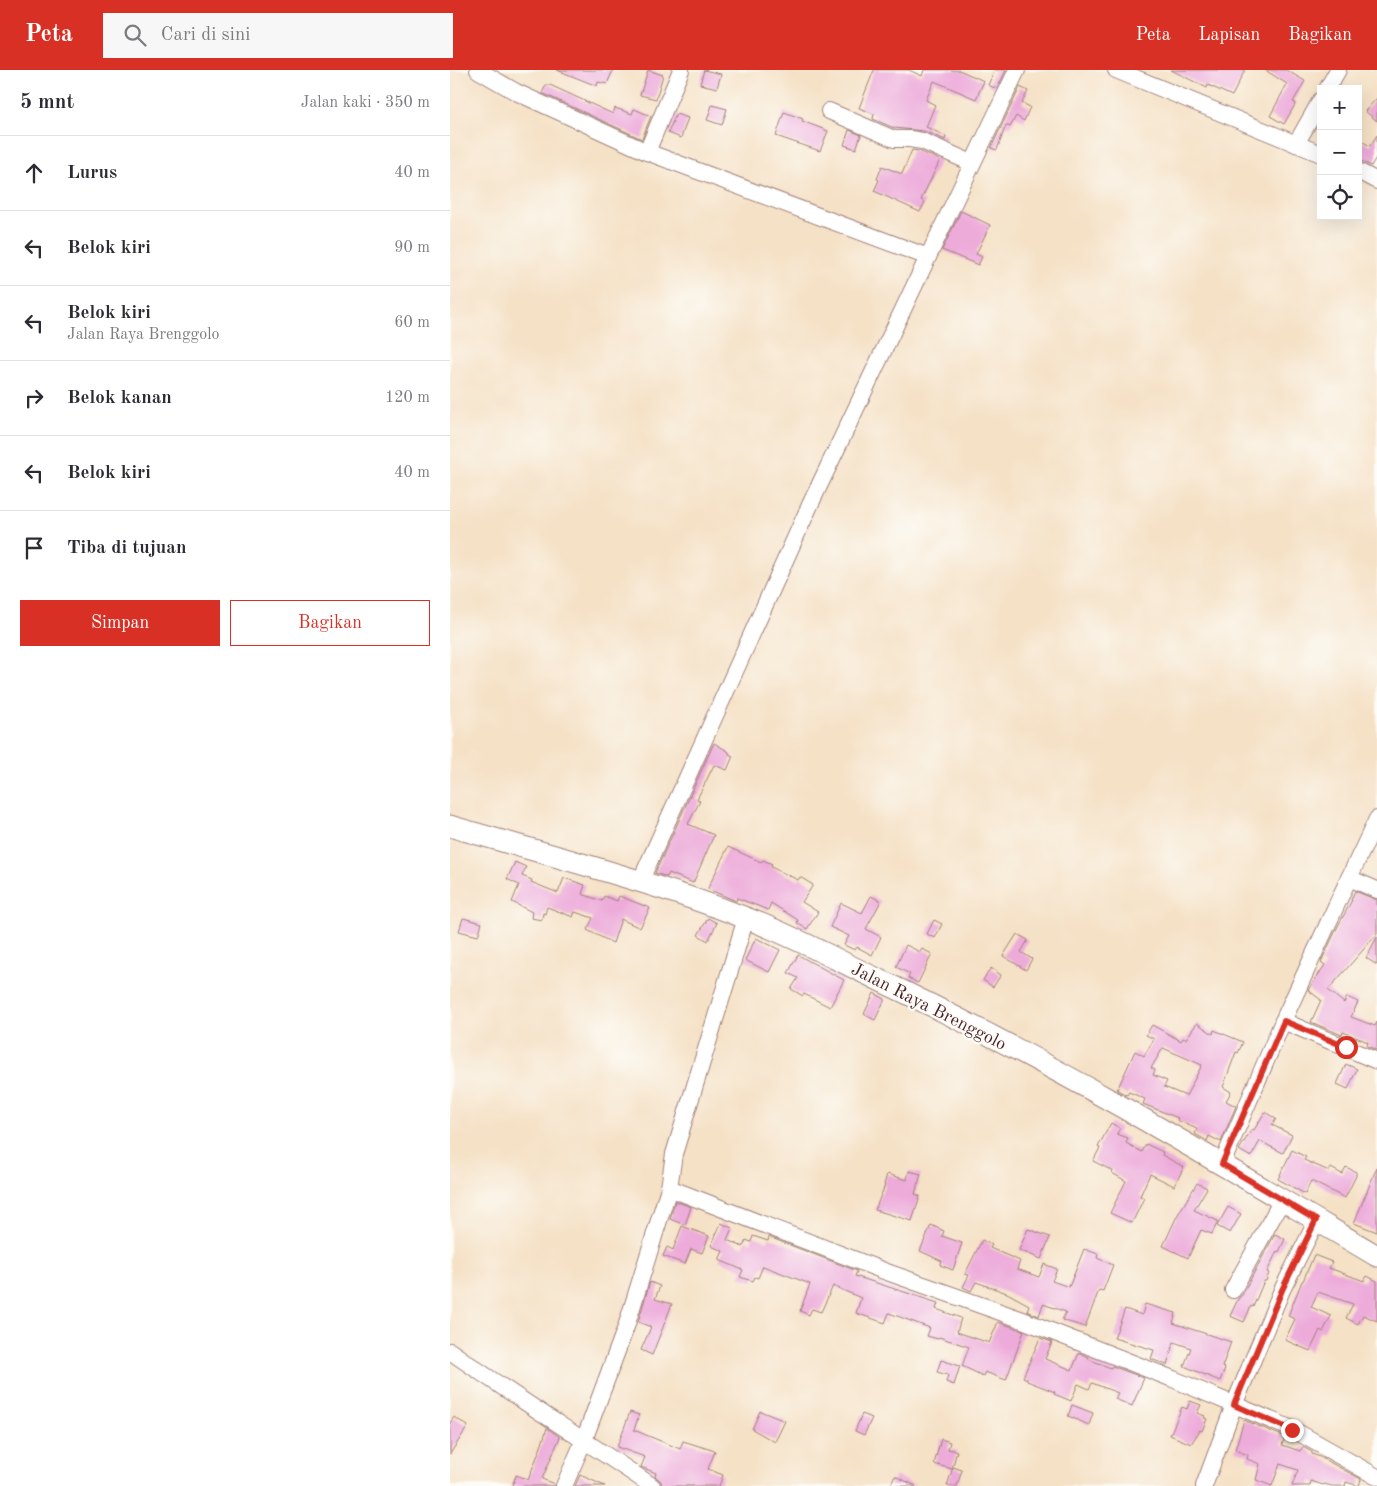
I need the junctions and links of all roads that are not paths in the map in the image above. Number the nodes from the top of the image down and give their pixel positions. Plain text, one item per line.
1 (478, 70) edge
2 (681, 70) edge
3 (1017, 70) edge
4 (1116, 70) edge
5 (1338, 70) edge
6 (1329, 85) edge
7 (1317, 107) edge
8 (829, 112) dead end
9 (1296, 144) junction
10 (647, 152) junction
11 (1317, 152) edge
12 (972, 163) junction
13 (1362, 173) edge
14 (1377, 180) edge
15 (928, 257) junction
16 (1377, 819) edge
17 (450, 826) edge
18 (1349, 878) junction
19 (640, 882) junction
20 (1377, 890) edge
21 (746, 918) junction
22 (1284, 1021) junction
23 (1377, 1061) edge
24 (1222, 1164) junction
25 (669, 1188) junction
26 (1282, 1200) junction
27 (1316, 1220) junction
28 (1377, 1256) edge
29 (1233, 1290) dead end
30 (450, 1351) edge
31 (1234, 1405) junction
32 (584, 1440) junction
33 (1377, 1477) edge
34 (564, 1486) edge
35 (652, 1486) edge
36 (1204, 1486) edge

1 - 10 street
2 - 10 street
3 - 12 street
4 - 9 street
5 - 6 street
7 - 9 street
8 - 12 street
9 - 11 street
10 - 15 street
12 - 15 street
13 - 14 street
15 - 19 street
16 - 18 street
17 - 19 main road, Jalan Raya Brenggolo
18 - 20 street
18 - 22 street
19 - 21 main road, Jalan Raya Brenggolo
21 - 24 main road, Jalan Raya Brenggolo
21 - 25 street
22 - 23 street
22 - 24 street
24 - 26 main road, Jalan Raya Brenggolo
25 - 31 street
25 - 32 street
26 - 27 main road, Jalan Raya Brenggolo
26 - 29 street
27 - 28 main road, Jalan Raya Brenggolo
27 - 31 street
30 - 32 street
31 - 33 street
31 - 36 street
32 - 34 street
32 - 35 street

